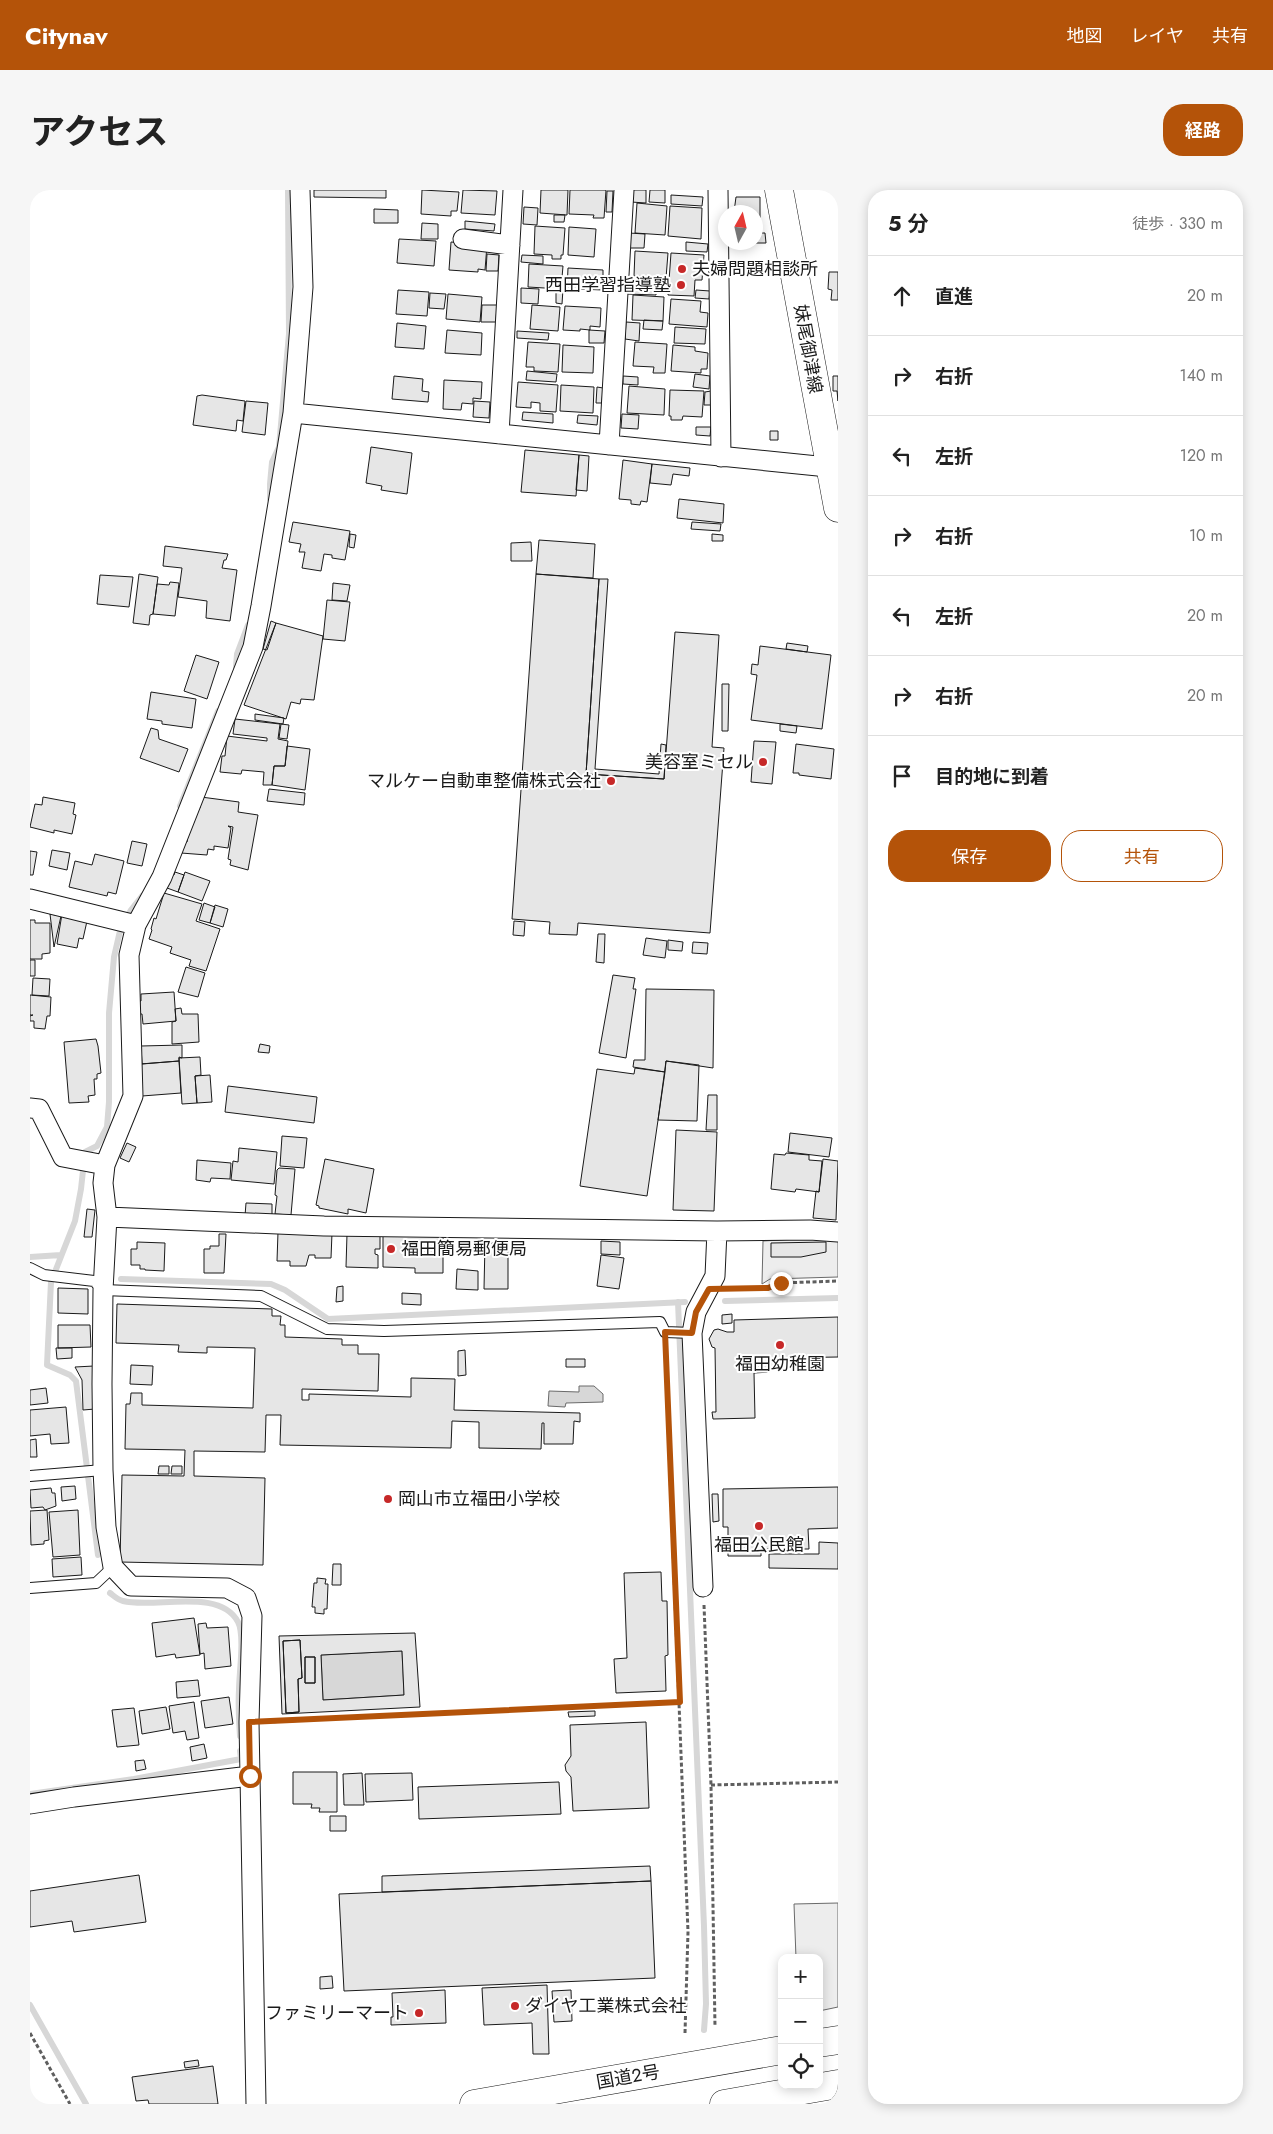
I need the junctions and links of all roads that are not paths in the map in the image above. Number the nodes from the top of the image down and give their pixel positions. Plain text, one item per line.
1 (300, 190) edge
2 (513, 190) edge
3 (624, 190) edge
4 (718, 190) edge
5 (779, 190) edge
6 (463, 239) dead end
7 (510, 245) junction
8 (293, 413) junction
9 (499, 434) junction
10 (609, 446) junction
11 (721, 457) junction
12 (834, 468) edge
13 (838, 508) edge
14 (30, 899) edge
15 (128, 923) junction
16 (30, 1108) edge
17 (91, 1163) junction
18 (107, 1217) junction
19 (717, 1231) junction
20 (838, 1232) edge
21 (30, 1268) edge
22 (103, 1290) junction
23 (688, 1333) junction
24 (99, 1470) junction
25 (30, 1476) edge
26 (113, 1567) junction
27 (703, 1587) road end
28 (30, 1588) edge
29 (250, 1776) junction
30 (30, 1804) edge
31 (838, 2040) edge
32 (823, 2042) edge
33 (778, 2051) edge
34 (838, 2084) edge
35 (256, 2104) edge
36 (474, 2104) edge
37 (724, 2104) edge

1 - 8 street
2 - 7 street
3 - 10 street
4 - 11 street
5 - 12 main road, 妹尾御津線
6 - 7 street
7 - 9 street
8 - 9 street
8 - 15 street
9 - 10 street
10 - 11 street
11 - 12 street
12 - 13 main road, 妹尾御津線
14 - 15 street
15 - 17 street
16 - 17 street
17 - 18 street
18 - 19 street
18 - 22 street
19 - 20 street
19 - 23 street
21 - 22 lane
22 - 23 lane
22 - 24 street
23 - 27 street
24 - 25 lane
24 - 26 street
26 - 28 lane
26 - 29 street
29 - 30 street
29 - 35 street
31 - 32 main road
33 - 36 main road, 国道2号
34 - 37 main road

